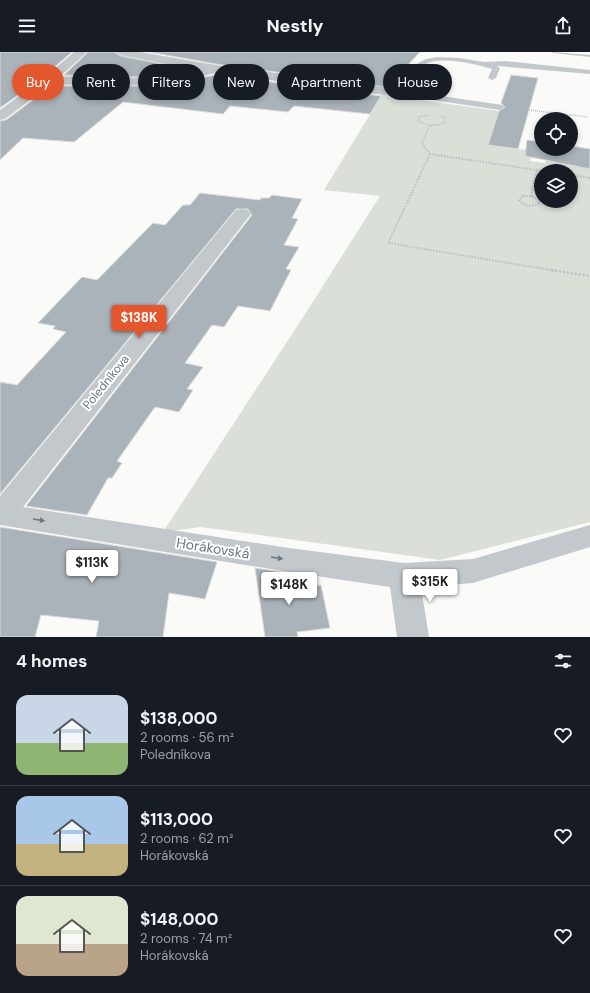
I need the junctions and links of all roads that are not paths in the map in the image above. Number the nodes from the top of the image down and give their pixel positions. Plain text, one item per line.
1 (81, 52) edge
2 (121, 52) edge
3 (421, 64) edge
4 (486, 64) junction
5 (64, 67) edge
6 (213, 68) edge
7 (213, 70) edge
8 (590, 72) edge
9 (269, 76) edge
10 (492, 78) dead end
11 (64, 80) edge
12 (383, 91) edge
13 (22, 100) edge
14 (451, 100) edge
15 (500, 107) dead end
16 (0, 116) edge
17 (242, 214) dead end
18 (0, 514) edge
19 (590, 536) edge
20 (404, 576) junction
21 (413, 637) edge

1 - 5 street
2 - 6 street
3 - 4 lane
4 - 8 lane
4 - 10 lane
7 - 11 street
9 - 12 street
13 - 16 street
14 - 15 lane
17 - 18 street, Poledníkova
18 -> 20 street, Horákovská
19 - 20 street, Horákovská
20 - 21 street

